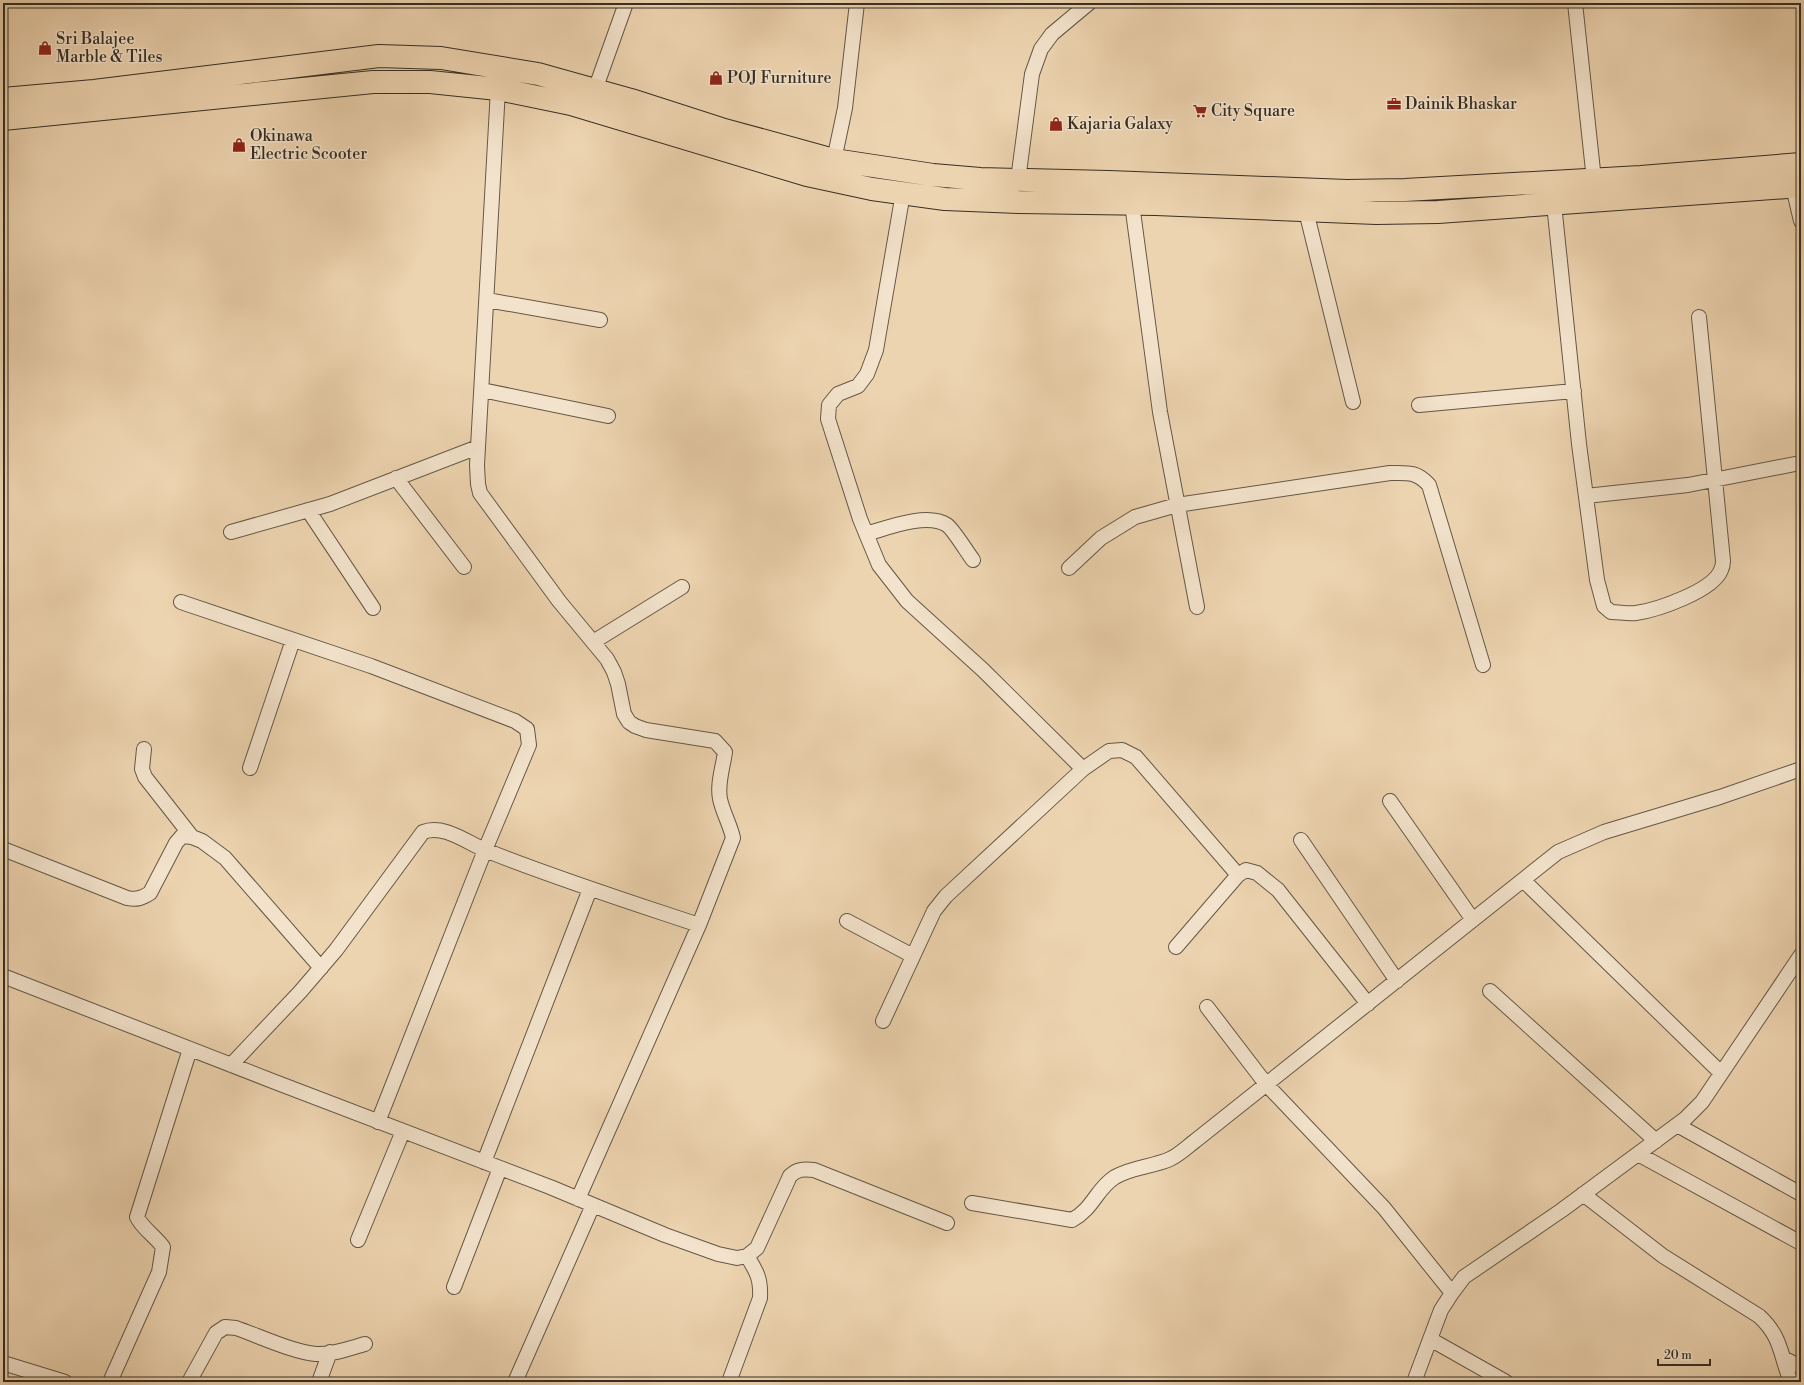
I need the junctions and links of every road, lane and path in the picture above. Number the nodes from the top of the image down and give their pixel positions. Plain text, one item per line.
1 (626, 3) edge
2 (858, 3) edge
3 (1089, 3) edge
4 (1575, 3) edge
5 (498, 89) junction
6 (595, 90) junction
7 (3, 99) edge
8 (3, 120) edge
9 (834, 160) junction
10 (1798, 164) edge
11 (1018, 180) junction
12 (1594, 180) junction
13 (1797, 187) edge
14 (903, 193) junction
15 (1132, 204) junction
16 (1554, 204) junction
17 (1306, 211) junction
18 (1801, 221) edge
19 (487, 300) junction
20 (1699, 317) dead end
21 (600, 320) dead end
22 (482, 390) junction
23 (1574, 391) junction
24 (1353, 402) dead end
25 (1419, 405) dead end
26 (608, 416) dead end
27 (478, 447) junction
28 (1800, 463) dead end
29 (396, 478) junction
30 (1715, 479) junction
31 (1586, 496) junction
32 (1177, 505) junction
33 (308, 510) junction
34 (231, 532) dead end
35 (866, 534) junction
36 (973, 560) dead end
37 (464, 567) dead end
38 (1069, 568) dead end
39 (682, 588) dead end
40 (181, 602) dead end
41 (1197, 607) dead end
42 (373, 608) dead end
43 (293, 640) junction
44 (593, 642) junction
45 (1483, 665) dead end
46 (144, 749) dead end
47 (250, 768) dead end
48 (1083, 769) junction
49 (1801, 769) edge
50 (1390, 801) dead end
51 (192, 837) junction
52 (1301, 840) dead end
53 (3, 849) edge
54 (485, 850) junction
55 (1238, 875) junction
56 (1523, 880) junction
57 (590, 889) junction
58 (847, 920) dead end
59 (1473, 920) junction
60 (699, 925) junction
61 (1176, 947) dead end
62 (1801, 955) edge
63 (913, 956) junction
64 (321, 968) junction
65 (3, 976) edge
66 (1397, 981) junction
67 (1490, 990) dead end
68 (1368, 1004) junction
69 (1207, 1007) dead end
70 (883, 1021) dead end
71 (190, 1049) junction
72 (231, 1065) junction
73 (1721, 1073) junction
74 (1266, 1084) junction
75 (378, 1122) junction
76 (1677, 1126) junction
77 (403, 1131) junction
78 (1656, 1141) junction
79 (1638, 1154) junction
80 (484, 1162) junction
81 (500, 1168) junction
82 (1583, 1194) junction
83 (1801, 1194) edge
84 (578, 1198) junction
85 (972, 1203) dead end
86 (593, 1205) junction
87 (947, 1223) dead end
88 (358, 1240) dead end
89 (1801, 1243) edge
90 (747, 1256) junction
91 (454, 1287) dead end
92 (1452, 1293) junction
93 (1430, 1339) junction
94 (365, 1344) dead end
95 (330, 1352) junction
96 (1783, 1358) junction
97 (3, 1363) edge
98 (1801, 1367) edge
99 (65, 1382) edge
100 (110, 1382) edge
101 (189, 1382) edge
102 (319, 1382) edge
103 (514, 1382) edge
104 (728, 1382) edge
105 (1414, 1382) edge
106 (1506, 1382) edge
107 (1792, 1382) edge

1 - 6 street
2 - 9 street
3 - 11 street
4 - 12 street
5 - 8 highway
5 - 14 highway
5 - 19 street
6 - 7 highway
6 - 9 highway
9 - 11 highway
10 - 12 highway
10 - 13 street
11 - 12 highway
13 - 16 highway
13 - 18 street
14 - 15 highway
14 - 35 street
15 - 17 highway
15 - 32 street
16 - 17 highway
16 - 23 street
17 - 24 street
19 - 21 street
19 - 22 street
20 - 30 street
22 - 26 street
22 - 27 street
23 - 25 street
23 - 31 street
27 - 29 street
27 - 44 street
28 - 30 street
29 - 33 street
29 - 37 street
30 - 31 street
30 - 31 street
32 - 38 street
32 - 41 street
32 - 45 street
33 - 34 street
33 - 42 street
35 - 36 street
35 - 48 street
39 - 44 street
40 - 43 street
43 - 47 street
43 - 54 street
44 - 60 street
46 - 51 street
48 - 55 street
48 - 63 street
49 - 56 street
50 - 59 street
51 - 53 street
51 - 64 street
52 - 66 street
54 - 57 street
54 - 64 street
54 - 75 street
55 - 61 street
55 - 68 street
56 - 59 street
56 - 73 street
57 - 60 street
57 - 80 street
58 - 63 street
59 - 66 street
60 - 84 street
62 - 73 street
63 - 70 street
64 - 72 street
65 - 71 street
66 - 68 street
67 - 78 street
68 - 74 street
69 - 74 street
71 - 72 street
71 - 100 street
72 - 75 street
73 - 76 street
74 - 85 street
74 - 92 street
75 - 77 street
76 - 78 street
76 - 83 street
77 - 80 street
77 - 88 street
78 - 79 street
79 - 82 street
79 - 89 street
80 - 81 street
81 - 84 street
81 - 91 street
82 - 92 street
82 - 96 street
84 - 86 street
86 - 90 street
86 - 103 street
87 - 90 street
90 - 104 street
92 - 93 street
93 - 105 street
93 - 106 street
94 - 95 street
95 - 101 street
95 - 102 street
96 - 98 street
96 - 107 street
97 - 99 street

